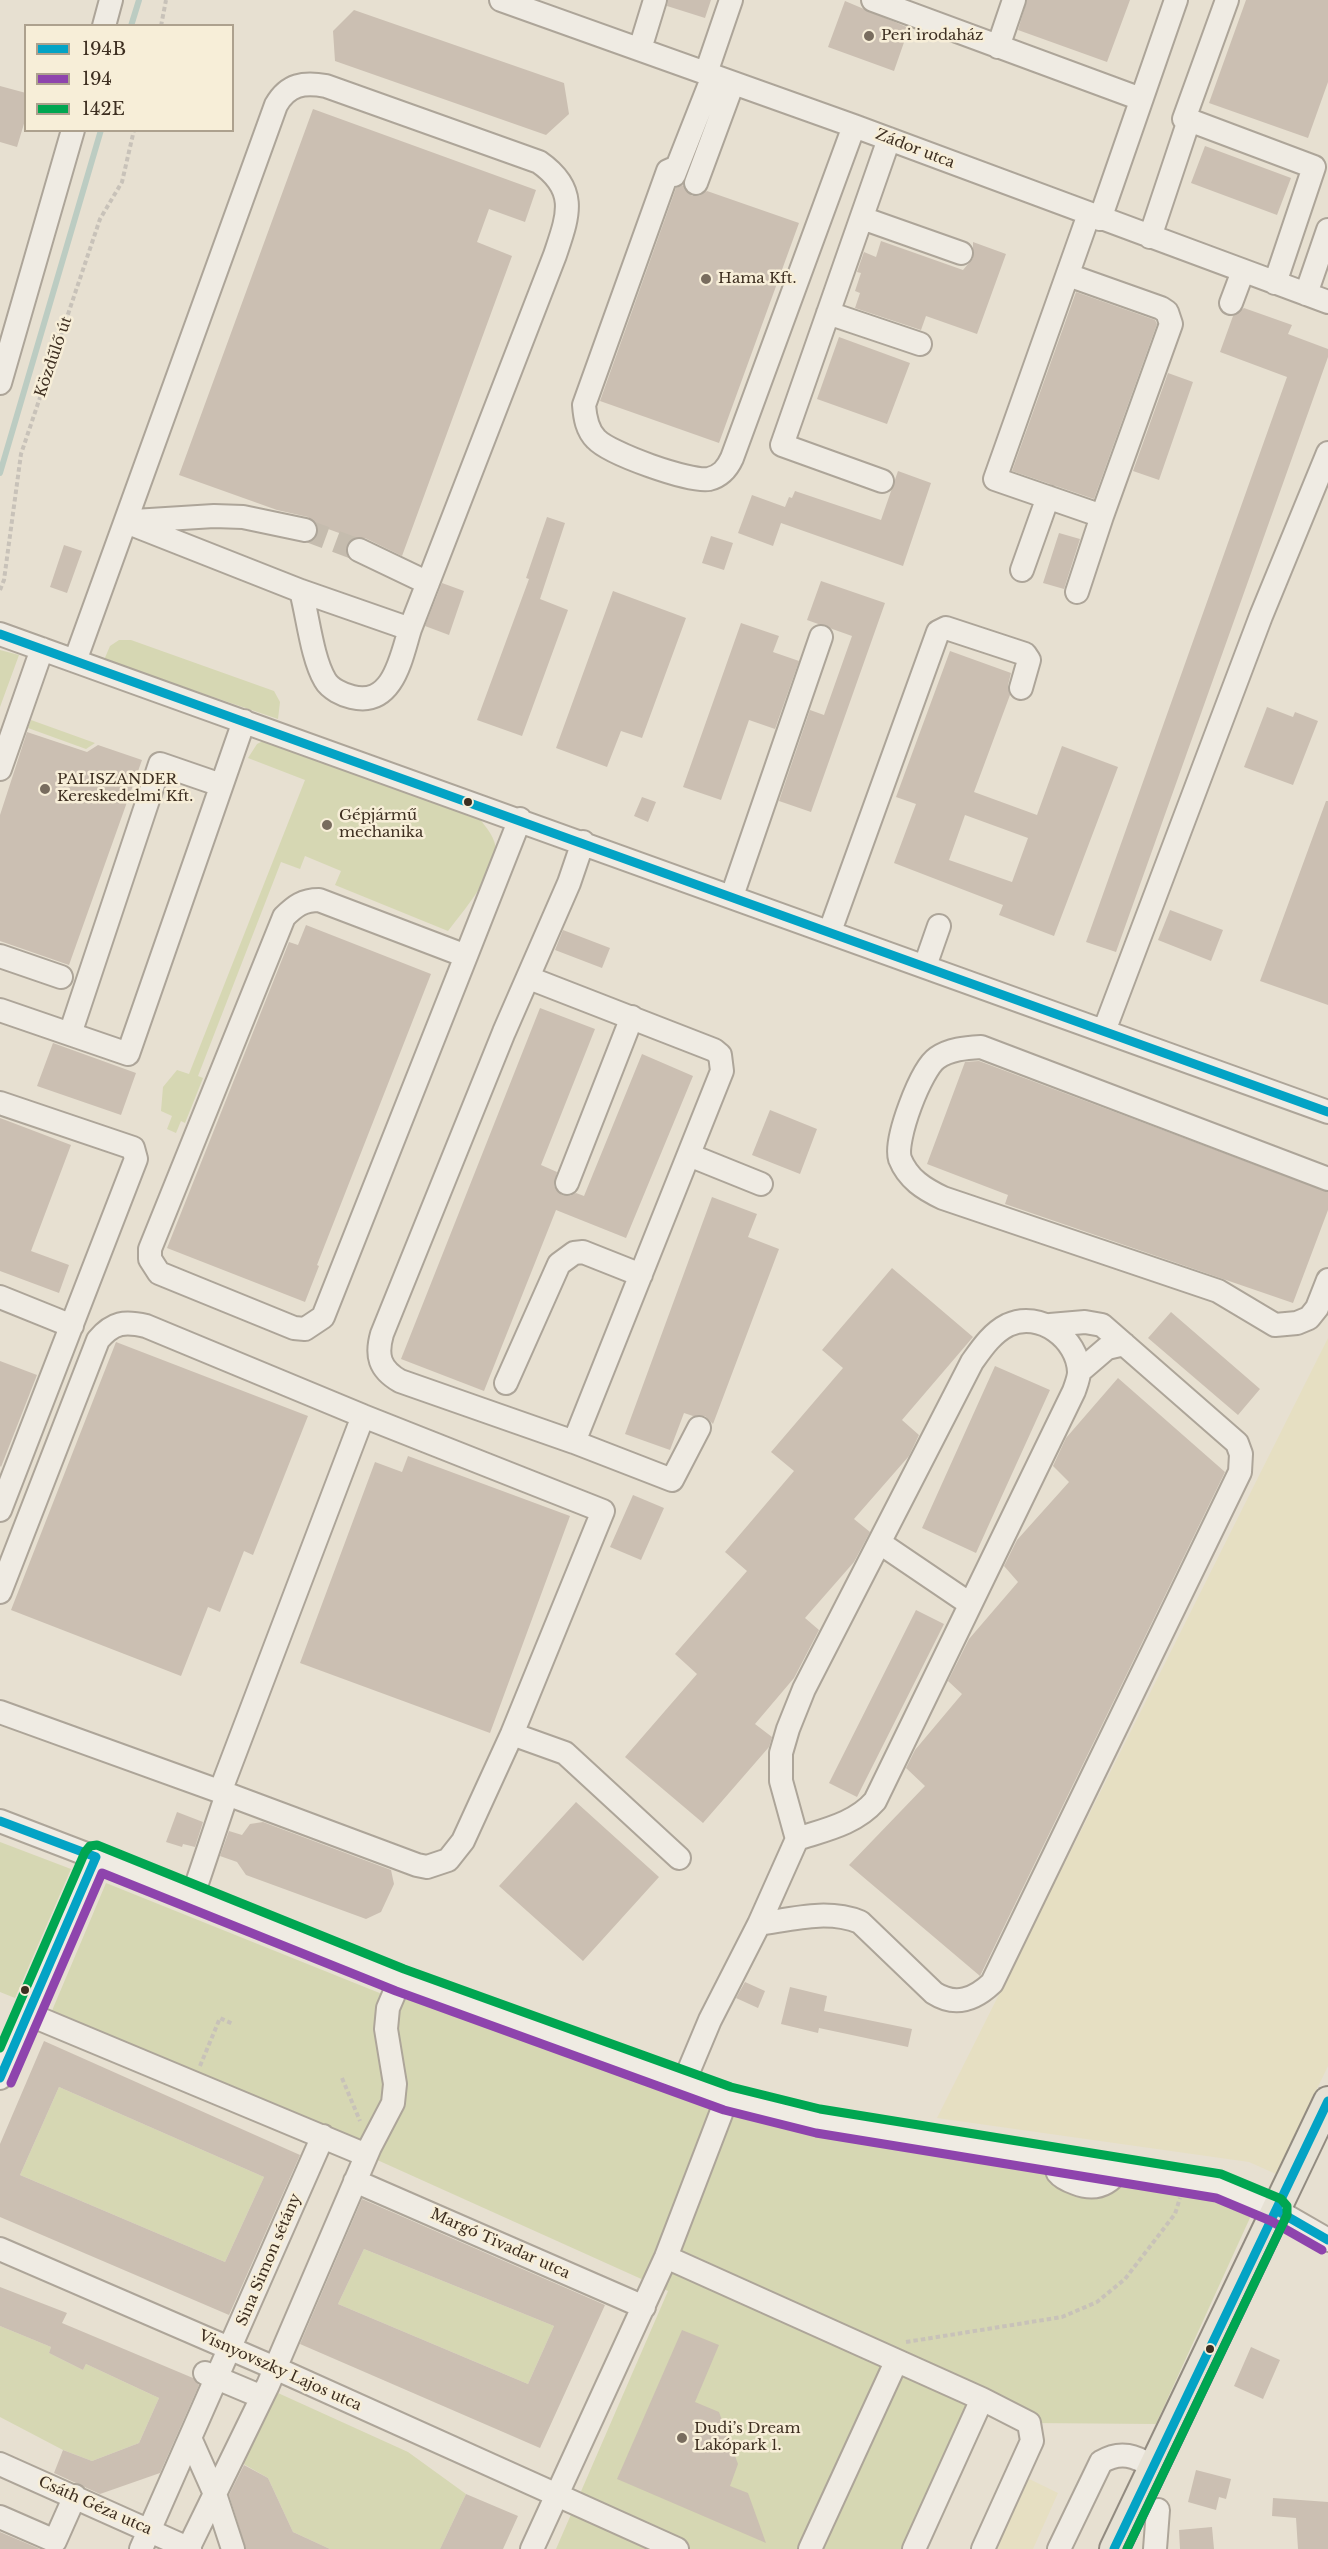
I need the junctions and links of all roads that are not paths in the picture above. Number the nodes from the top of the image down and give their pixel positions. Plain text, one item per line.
1 (111, 0) edge
2 (501, 0) edge
3 (655, 0) edge
4 (731, 0) edge
5 (873, 0) edge
6 (1014, 0) edge
7 (1176, 0) edge
8 (1227, 0) edge
9 (535, 6) edge
10 (105, 24) edge
11 (998, 46) junction
12 (640, 50) junction
13 (717, 77) junction
14 (1141, 99) junction
15 (1189, 120) junction
16 (854, 126) junction
17 (72, 132) edge
18 (889, 139) junction
19 (696, 183) dead end
20 (1094, 217) junction
21 (862, 218) junction
22 (1328, 230) edge
23 (1150, 237) junction
24 (961, 253) dead end
25 (1243, 271) junction
26 (1068, 275) junction
27 (1275, 282) junction
28 (1306, 294) junction
29 (1328, 302) edge
30 (1231, 303) dead end
31 (828, 313) junction
32 (920, 344) dead end
33 (0, 383) edge
34 (1328, 453) edge
35 (882, 481) dead end
36 (1048, 497) junction
37 (1102, 516) junction
38 (126, 522) junction
39 (305, 530) tunnel mouth
40 (359, 550) tunnel mouth
41 (1022, 570) dead end
42 (428, 583) junction
43 (301, 591) junction
44 (1077, 592) dead end
45 (410, 629) junction
46 (0, 634) edge
47 (821, 637) dead end
48 (42, 649) junction
49 (75, 660) junction
50 (1022, 688) dead end
51 (244, 721) junction
52 (0, 769) edge
53 (221, 785) junction
54 (520, 819) junction
55 (583, 842) junction
56 (732, 896) junction
57 (939, 926) dead end
58 (830, 931) junction
59 (0, 956) edge
60 (466, 956) junction
61 (925, 966) junction
62 (62, 977) dead end
63 (529, 978) junction
64 (0, 1010) edge
65 (632, 1017) junction
66 (1104, 1031) junction
67 (70, 1034) junction
68 (0, 1103) edge
69 (1328, 1112) edge
70 (688, 1155) junction
71 (1328, 1179) edge
72 (567, 1183) dead end
73 (761, 1184) dead end
74 (641, 1275) junction
75 (1328, 1280) edge
76 (0, 1297) edge
77 (1050, 1325) junction
78 (72, 1326) junction
79 (1124, 1344) junction
80 (1079, 1372) junction
81 (506, 1383) dead end
82 (363, 1416) junction
83 (699, 1428) dead end
84 (574, 1442) junction
85 (0, 1510) edge
86 (880, 1543) junction
87 (0, 1592) edge
88 (970, 1604) junction
89 (0, 1712) edge
90 (512, 1734) junction
91 (224, 1793) junction
92 (0, 1821) edge
93 (797, 1839) junction
94 (96, 1857) junction
95 (679, 1858) dead end
96 (193, 1895) junction
97 (759, 1924) junction
98 (400, 1980) junction
99 (28, 2014) junction
100 (0, 2079) edge
101 (684, 2082) junction
102 (727, 2098) junction
103 (1328, 2102) edge
104 (323, 2136) junction
105 (368, 2151) junction
106 (355, 2181) junction
107 (1276, 2210) junction
108 (1328, 2240) edge
109 (0, 2249) edge
110 (666, 2257) junction
111 (644, 2307) junction
112 (223, 2346) junction
113 (278, 2360) junction
114 (896, 2362) junction
115 (217, 2378) junction
116 (262, 2397) junction
117 (982, 2399) junction
118 (190, 2438) junction
119 (0, 2464) edge
120 (1154, 2467) junction
121 (214, 2494) junction
122 (558, 2494) junction
123 (75, 2496) junction
124 (1158, 2510) dead end
125 (0, 2517) edge
126 (145, 2540) edge
127 (70, 2547) edge
128 (189, 2549) edge
129 (233, 2549) edge
130 (532, 2549) edge
131 (677, 2549) edge
132 (810, 2549) edge
133 (914, 2549) edge
134 (983, 2549) edge
135 (1059, 2549) edge
136 (1114, 2549) edge
137 (1155, 2549) edge

1 - 10 street
2 - 9 street, Zádor utca
3 - 12 street
4 - 13 street
5 - 11 street
6 - 11 street
7 - 14 street
8 - 15 street
9 - 12 street, Zádor utca
11 - 14 street
12 - 13 street, Zádor utca
13 - 16 street, Zádor utca
13 - 16 street
13 - 19 street
14 - 20 street
15 - 23 street
15 - 27 street
16 - 18 street, Zádor utca
17 - 33 street
18 - 20 street, Zádor utca
18 - 21 street
20 - 23 street, Zádor utca
20 - 26 street
21 - 24 street
21 - 31 street
22 - 28 street
23 - 25 street, Zádor utca
25 - 27 street, Zádor utca
25 - 30 street
26 - 36 street
26 - 37 street
27 - 28 street, Zádor utca
28 - 29 street, Zádor utca
31 - 32 street
31 - 35 street
34 - 66 street
36 - 37 street
36 - 41 street
37 - 44 street
38 - 39 street
38 - 42 street
38 - 43 street
38 - 49 street
40 - 42 street
42 - 45 street
43 - 45 street
43 - 45 street
46 - 48 street
47 - 56 street
48 - 49 street
48 - 52 street
49 - 51 street
50 - 58 street
51 - 53 street
51 - 54 street
53 - 67 street
53 - 67 street
54 - 55 street
54 - 60 street
55 - 56 street
55 - 63 street
56 - 58 street
57 - 61 street
58 - 61 street
59 - 62 street
60 - 60 street
61 - 66 street
63 - 65 street
63 - 84 street
64 - 67 street
65 - 70 street
65 - 72 street
66 - 69 street
68 - 78 street
70 - 73 street
70 - 74 street
71 - 75 street
74 - 81 street
74 - 84 street
76 - 78 street
77 - 79 street
77 - 80 street
77 - 86 street
78 - 85 street
79 - 80 street
79 - 97 street
80 - 88 street
82 - 87 street
82 - 90 street
82 - 91 street
83 - 84 street
86 - 88 street
86 - 93 street
88 - 93 street
89 - 91 street
90 - 91 street
90 - 95 street
91 - 96 street
92 - 94 street
93 - 97 street
94 - 96 street
94 - 99 street
96 - 98 street
97 - 101 street
98 - 101 street
98 - 105 street
99 - 100 street
99 - 104 street
101 - 102 street
102 - 107 street
102 - 110 street
103 - 107 main road
104 - 105 street
104 - 112 street, Sina Simon sétány
105 - 106 street
106 - 111 street, Margó Tivadar utca
106 - 113 street
107 - 108 street
107 - 120 main road
109 - 112 street, Visnyovszky Lajos utca
110 - 111 street
110 - 114 street
111 - 122 street
112 - 113 street, Visnyovszky Lajos utca
112 - 115 street, Sina Simon sétány
113 - 116 street
113 - 122 street, Visnyovszky Lajos utca
114 - 117 street
114 - 132 street
115 - 116 street
115 - 118 street, Sina Simon sétány
116 - 121 street
117 - 133 street
117 - 134 street
118 - 121 street
118 - 126 street, Sina Simon sétány
119 - 123 street, Csáth Géza utca
120 - 135 street
120 - 136 main road
121 - 128 street
121 - 129 street
122 - 130 street
122 - 131 street, Visnyovszky Lajos utca
123 - 126 street, Csáth Géza utca
123 - 127 street
124 - 137 street
125 - 127 street
126 - 128 street, Csáth Géza utca

